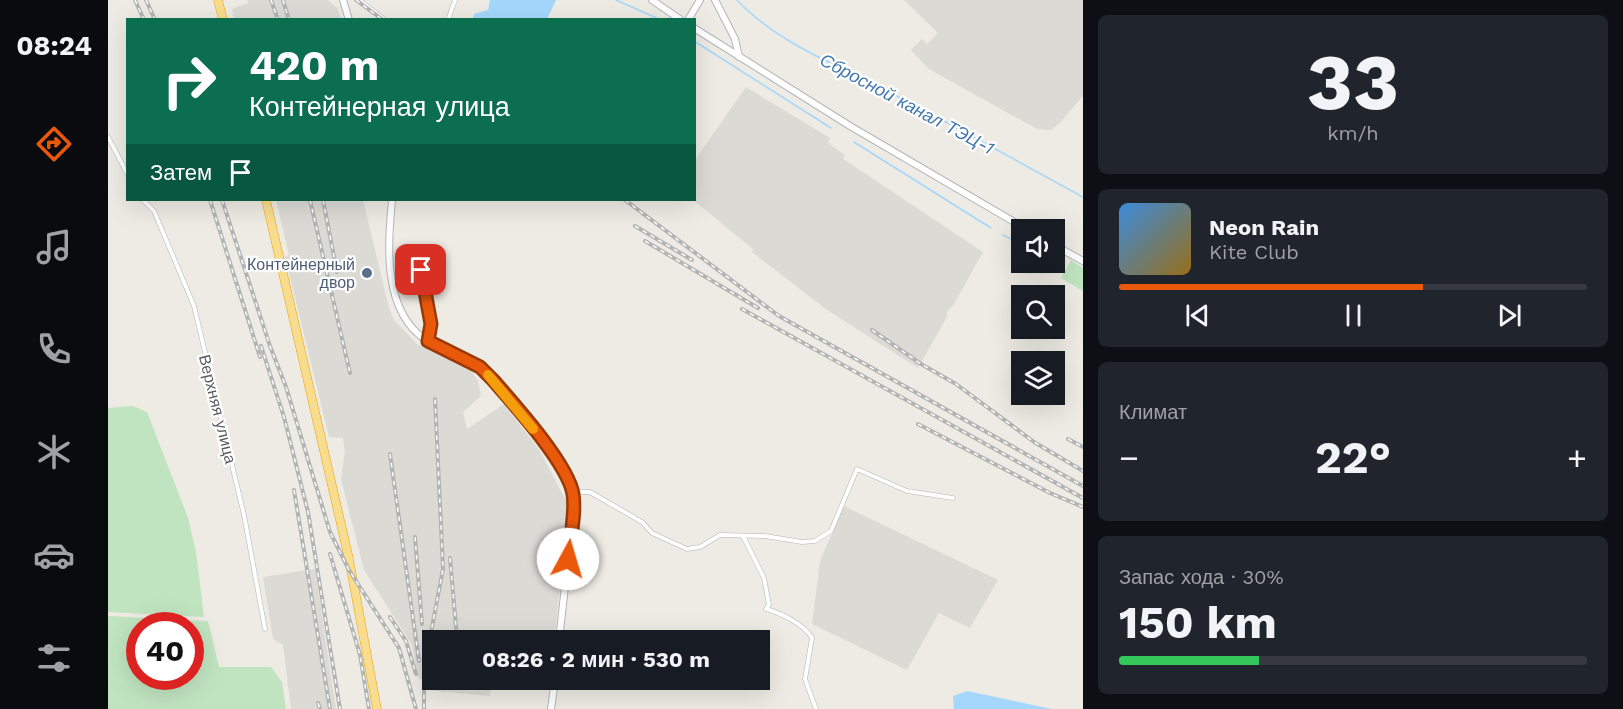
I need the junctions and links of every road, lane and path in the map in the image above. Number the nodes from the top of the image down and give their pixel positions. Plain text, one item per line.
1 (218, 0) edge
2 (343, 0) edge
3 (359, 0) edge
4 (454, 0) edge
5 (652, 0) edge
6 (700, 0) edge
7 (715, 0) edge
8 (222, 18) edge
9 (348, 18) edge
10 (383, 18) edge
11 (449, 18) edge
12 (678, 18) edge
13 (689, 18) edge
14 (696, 29) edge
15 (739, 57) junction
16 (108, 136) edge
17 (126, 171) edge
18 (143, 201) edge
19 (266, 201) edge
20 (392, 201) edge
21 (1011, 220) edge
22 (1065, 250) edge
23 (1083, 261) edge
24 (421, 270) dead end
25 (428, 341) junction
26 (573, 492) junction
27 (953, 498) dead end
28 (743, 536) junction
29 (265, 630) dead end
30 (560, 630) edge
31 (554, 690) edge
32 (377, 709) edge
33 (551, 709) edge
34 (816, 709) edge

1 - 8 highway
2 - 9 street
3 - 10 street
4 - 11 street
5 - 12 street
6 - 13 street
7 - 15 street
14 - 15 street
15 - 21 street
16 - 17 street
18 - 29 street, Верхняя улица
19 - 32 highway
20 - 25 street
22 - 23 street
24 - 25 street
25 - 26 street
26 - 28 street
26 - 30 street
27 - 28 street
28 - 34 street
31 - 33 street

